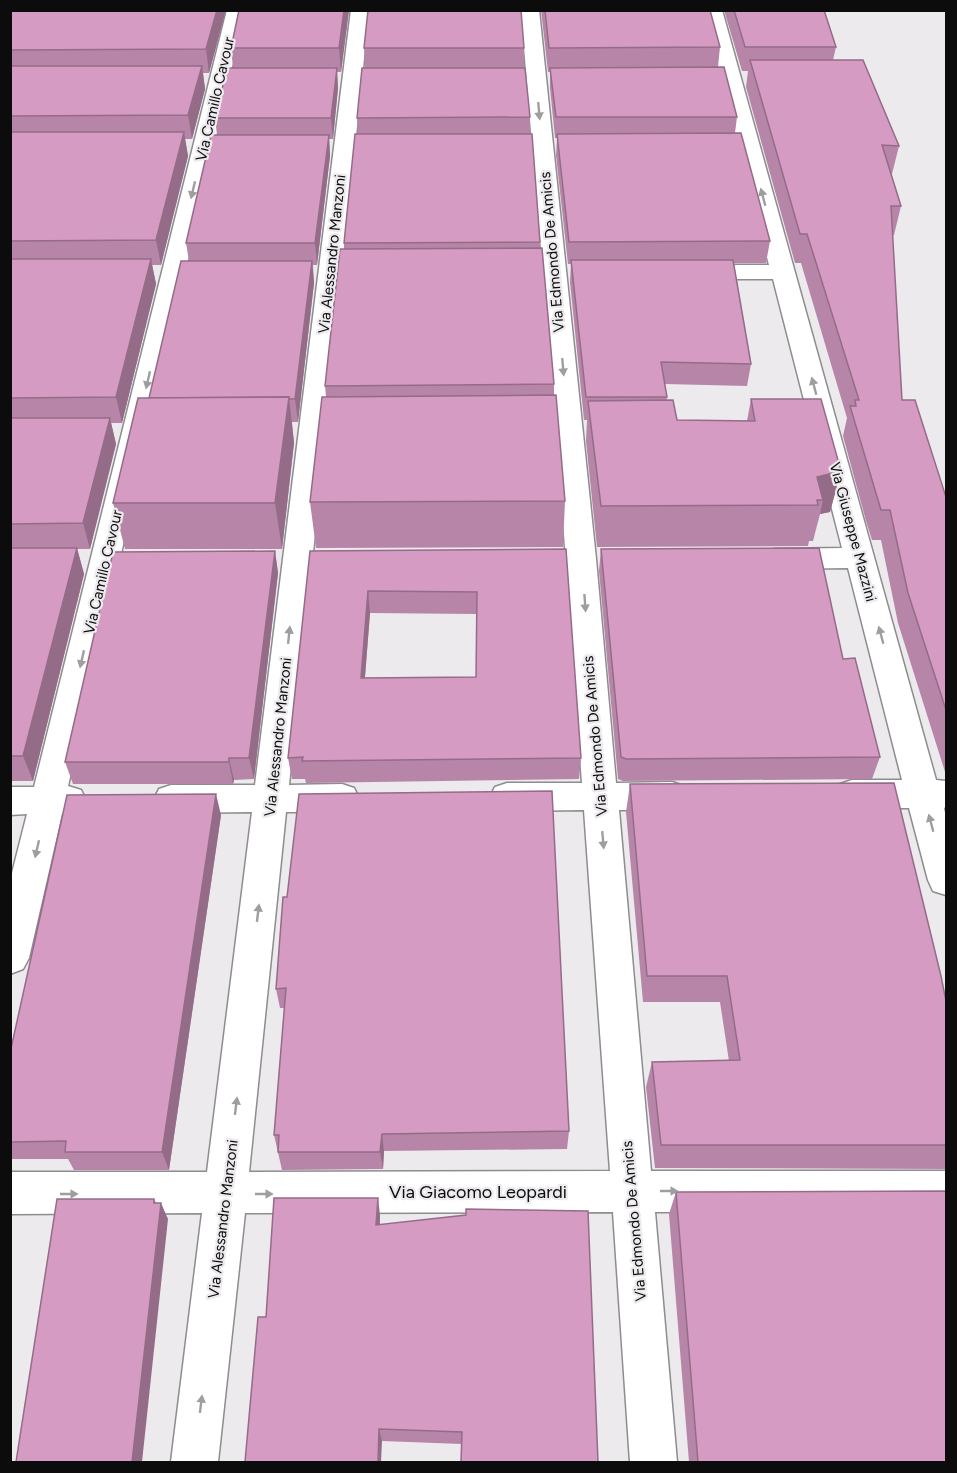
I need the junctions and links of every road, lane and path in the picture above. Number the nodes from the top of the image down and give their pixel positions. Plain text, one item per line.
1 (236, 10) edge
2 (360, 10) edge
3 (530, 10) edge
4 (713, 10) edge
5 (669, 272) edge
6 (783, 272) junction
7 (860, 558) junction
8 (744, 559) edge
9 (935, 794) edge
10 (708, 795) edge
11 (816, 795) edge
12 (600, 796) junction
13 (470, 797) edge
14 (376, 798) edge
15 (271, 799) junction
16 (95, 800) edge
17 (142, 800) edge
18 (10, 801) edge
19 (48, 801) junction
20 (946, 879) edge
21 (10, 958) edge
22 (632, 1191) junction
23 (946, 1191) edge
24 (10, 1193) edge
25 (225, 1195) junction
26 (195, 1462) edge
27 (654, 1462) edge

1 -> 19 street, Via Camillo Cavour
15 -> 2 street, Via Alessandro Manzoni
3 -> 12 street, Via Edmondo De Amicis
6 -> 4 street, Via Giuseppe Mazzini
5 - 6 street
7 -> 6 street, Via Giuseppe Mazzini
7 - 8 street
9 -> 7 street, Via Giuseppe Mazzini
9 - 11 street
20 -> 9 street, Via Giuseppe Mazzini
10 - 12 street
12 - 13 street
12 -> 22 street, Via Edmondo De Amicis
14 - 15 street
15 - 17 street
25 -> 15 street, Via Alessandro Manzoni
16 - 19 street
18 - 19 street
19 -> 21 street, Via Camillo Cavour
22 -> 23 street, Via Giacomo Leopardi
25 -> 22 street, Via Giacomo Leopardi
22 - 27 street, Via Edmondo De Amicis
24 -> 25 street, Via Giacomo Leopardi
26 -> 25 street, Via Alessandro Manzoni

